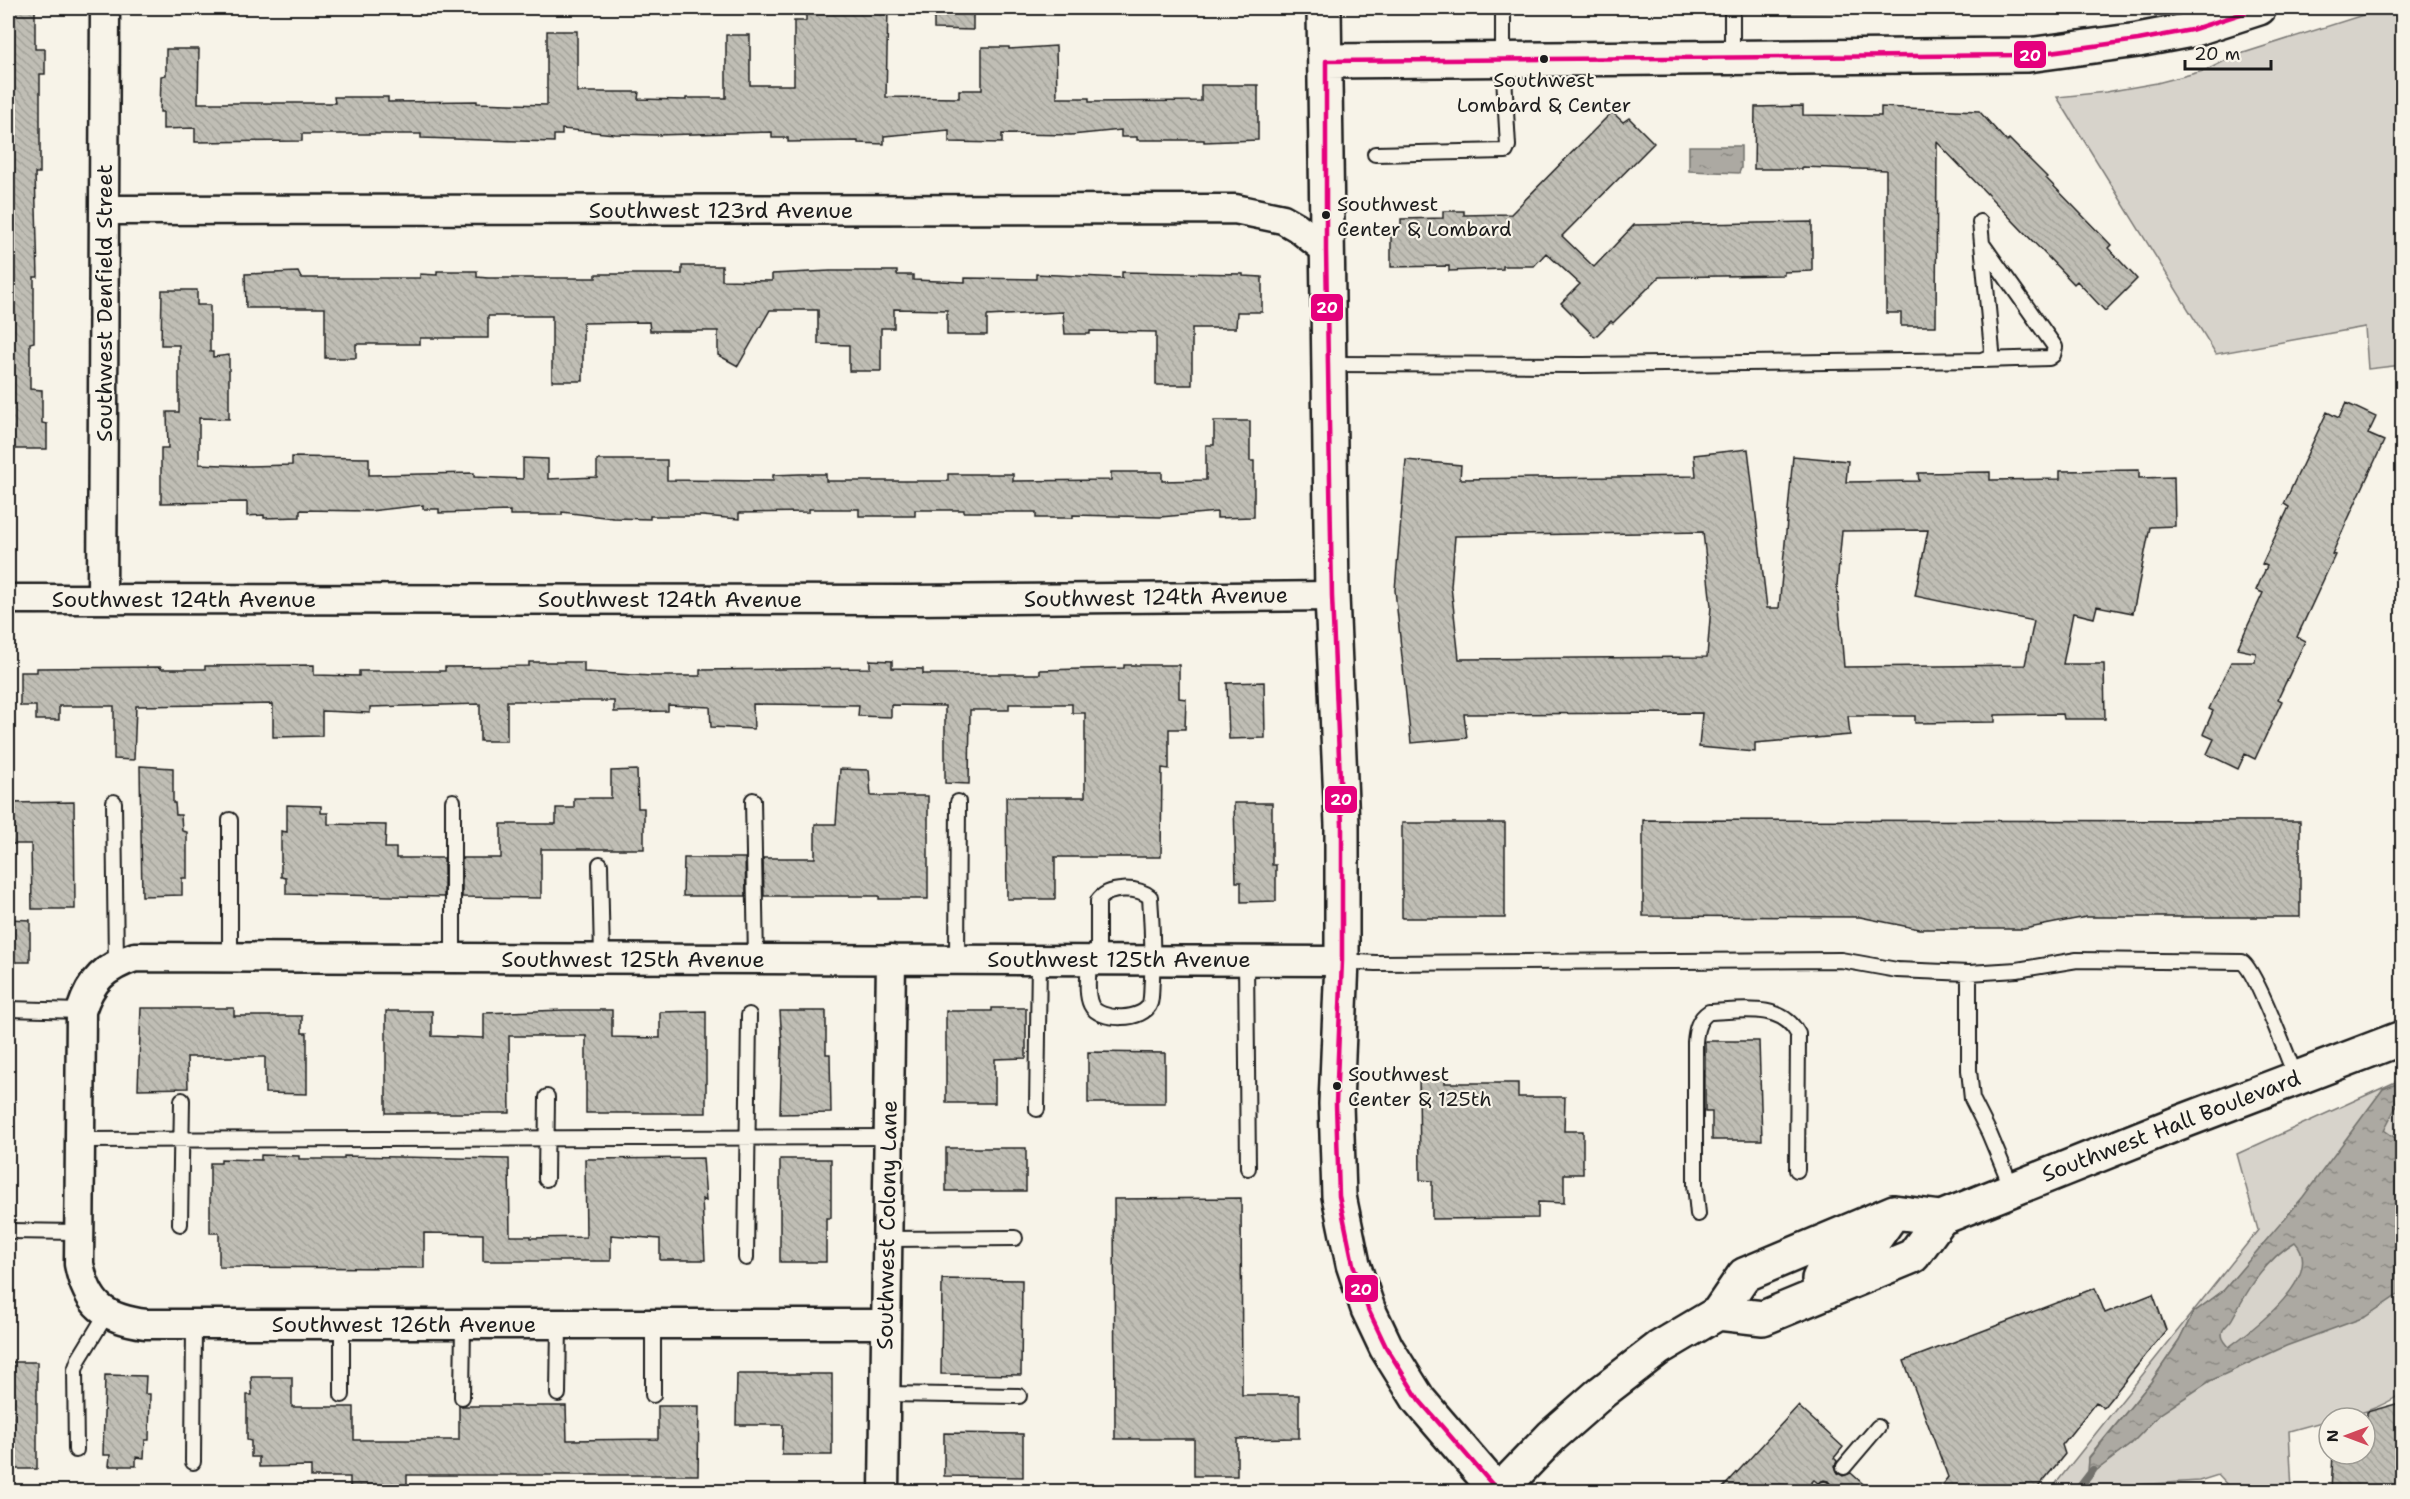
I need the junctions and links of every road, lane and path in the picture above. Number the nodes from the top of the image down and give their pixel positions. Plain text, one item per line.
1 (105, 8) edge
2 (1324, 8) edge
3 (1503, 8) edge
4 (1732, 8) edge
5 (2259, 8) edge
6 (1732, 56) junction
7 (1503, 59) junction
8 (1326, 61) junction
9 (1375, 154) dead end
10 (105, 210) junction
11 (1980, 222) dead end
12 (1982, 245) junction
13 (1326, 250) junction
14 (1982, 360) junction
15 (1329, 364) junction
16 (1332, 596) junction
17 (8, 598) edge
18 (102, 599) junction
19 (753, 800) dead end
20 (453, 801) dead end
21 (114, 802) dead end
22 (958, 802) dead end
23 (230, 820) dead end
24 (600, 864) dead end
25 (230, 957) junction
26 (453, 958) junction
27 (602, 958) junction
28 (756, 959) junction
29 (891, 960) junction
30 (957, 960) junction
31 (1039, 960) junction
32 (1094, 960) junction
33 (1153, 960) junction
34 (1246, 960) junction
35 (1342, 961) junction
36 (116, 963) junction
37 (1969, 973) junction
38 (8, 1010) edge
39 (81, 1011) junction
40 (749, 1015) dead end
41 (2403, 1038) edge
42 (2296, 1078) junction
43 (547, 1097) dead end
44 (182, 1100) dead end
45 (1037, 1108) dead end
46 (888, 1137) junction
47 (749, 1138) junction
48 (546, 1139) junction
49 (80, 1140) junction
50 (181, 1141) junction
51 (1248, 1168) dead end
52 (1797, 1170) dead end
53 (546, 1179) dead end
54 (2012, 1188) junction
55 (1893, 1212) junction
56 (1698, 1214) dead end
57 (1941, 1218) junction
58 (180, 1224) dead end
59 (8, 1231) edge
60 (79, 1232) junction
61 (1016, 1238) dead end
62 (887, 1239) junction
63 (746, 1257) dead end
64 (1821, 1294) junction
65 (107, 1313) junction
66 (1718, 1313) junction
67 (194, 1324) junction
68 (342, 1324) junction
69 (463, 1324) junction
70 (559, 1324) junction
71 (653, 1324) junction
72 (885, 1324) junction
73 (558, 1394) dead end
74 (885, 1394) junction
75 (342, 1395) dead end
76 (653, 1395) dead end
77 (1019, 1396) dead end
78 (462, 1397) dead end
79 (1878, 1427) dead end
80 (76, 1450) dead end
81 (193, 1462) dead end
82 (1844, 1467) dead end
83 (884, 1491) edge
84 (1498, 1491) edge

1 - 10 street, Southwest Denfield Street
2 - 8 street
3 - 7 lane
4 - 6 lane
5 - 6 street
6 - 7 street
7 - 8 street
7 - 9 lane
8 - 13 street
10 - 13 street, Southwest 123rd Avenue
10 - 18 street, Southwest Denfield Street
11 - 12 lane
12 - 14 lane
12 - 14 lane
13 - 15 street
14 - 15 lane
15 - 16 street
16 - 18 street, Southwest 124th Avenue
16 - 35 street
17 - 18 street, Southwest 124th Avenue
19 - 28 lane
20 - 26 lane
21 - 36 lane
22 - 30 lane
23 - 25 lane
24 - 27 lane
25 - 26 street, Southwest 125th Avenue
25 - 36 street, Southwest 125th Avenue
26 - 27 street, Southwest 125th Avenue
27 - 28 street, Southwest 125th Avenue
28 - 29 street, Southwest 125th Avenue
29 - 30 street, Southwest 125th Avenue
29 - 46 street, Southwest Colony Lane
30 - 31 street, Southwest 125th Avenue
31 - 32 street, Southwest 125th Avenue
31 - 45 lane
32 - 33 street, Southwest 125th Avenue
32 - 33 lane
32 - 33 lane
33 - 34 street, Southwest 125th Avenue
34 - 35 street, Southwest 125th Avenue
34 - 51 lane
35 - 37 lane
35 - 84 street
36 - 39 street
37 - 42 lane
37 - 54 lane
38 - 39 lane
39 - 49 street
40 - 47 lane
41 - 42 street, Southwest Hall Boulevard
42 - 54 street, Southwest Hall Boulevard
43 - 48 lane
44 - 50 lane
46 - 47 lane
46 - 62 street, Southwest Colony Lane
47 - 48 lane
47 - 63 lane
48 - 50 lane
48 - 53 lane
49 - 50 lane
49 - 60 street, Southwest 126th Avenue
50 - 58 lane
52 - 56 lane
54 - 57 street, Southwest Hall Boulevard
55 - 57 street
55 - 64 street
55 - 66 street
57 - 64 street
59 - 60 lane
60 - 65 street, Southwest 126th Avenue
61 - 62 lane
62 - 72 street, Southwest Colony Lane
64 - 66 street
65 - 67 street, Southwest 126th Avenue
65 - 80 lane
66 - 84 street
67 - 68 street, Southwest 126th Avenue
67 - 81 lane
68 - 69 street, Southwest 126th Avenue
68 - 75 lane
69 - 70 street, Southwest 126th Avenue
69 - 78 lane
70 - 71 street, Southwest 126th Avenue
70 - 73 lane
71 - 72 street, Southwest 126th Avenue
71 - 76 lane
72 - 74 street, Southwest Colony Lane
74 - 77 lane
74 - 83 street, Southwest Colony Lane
79 - 82 lane

